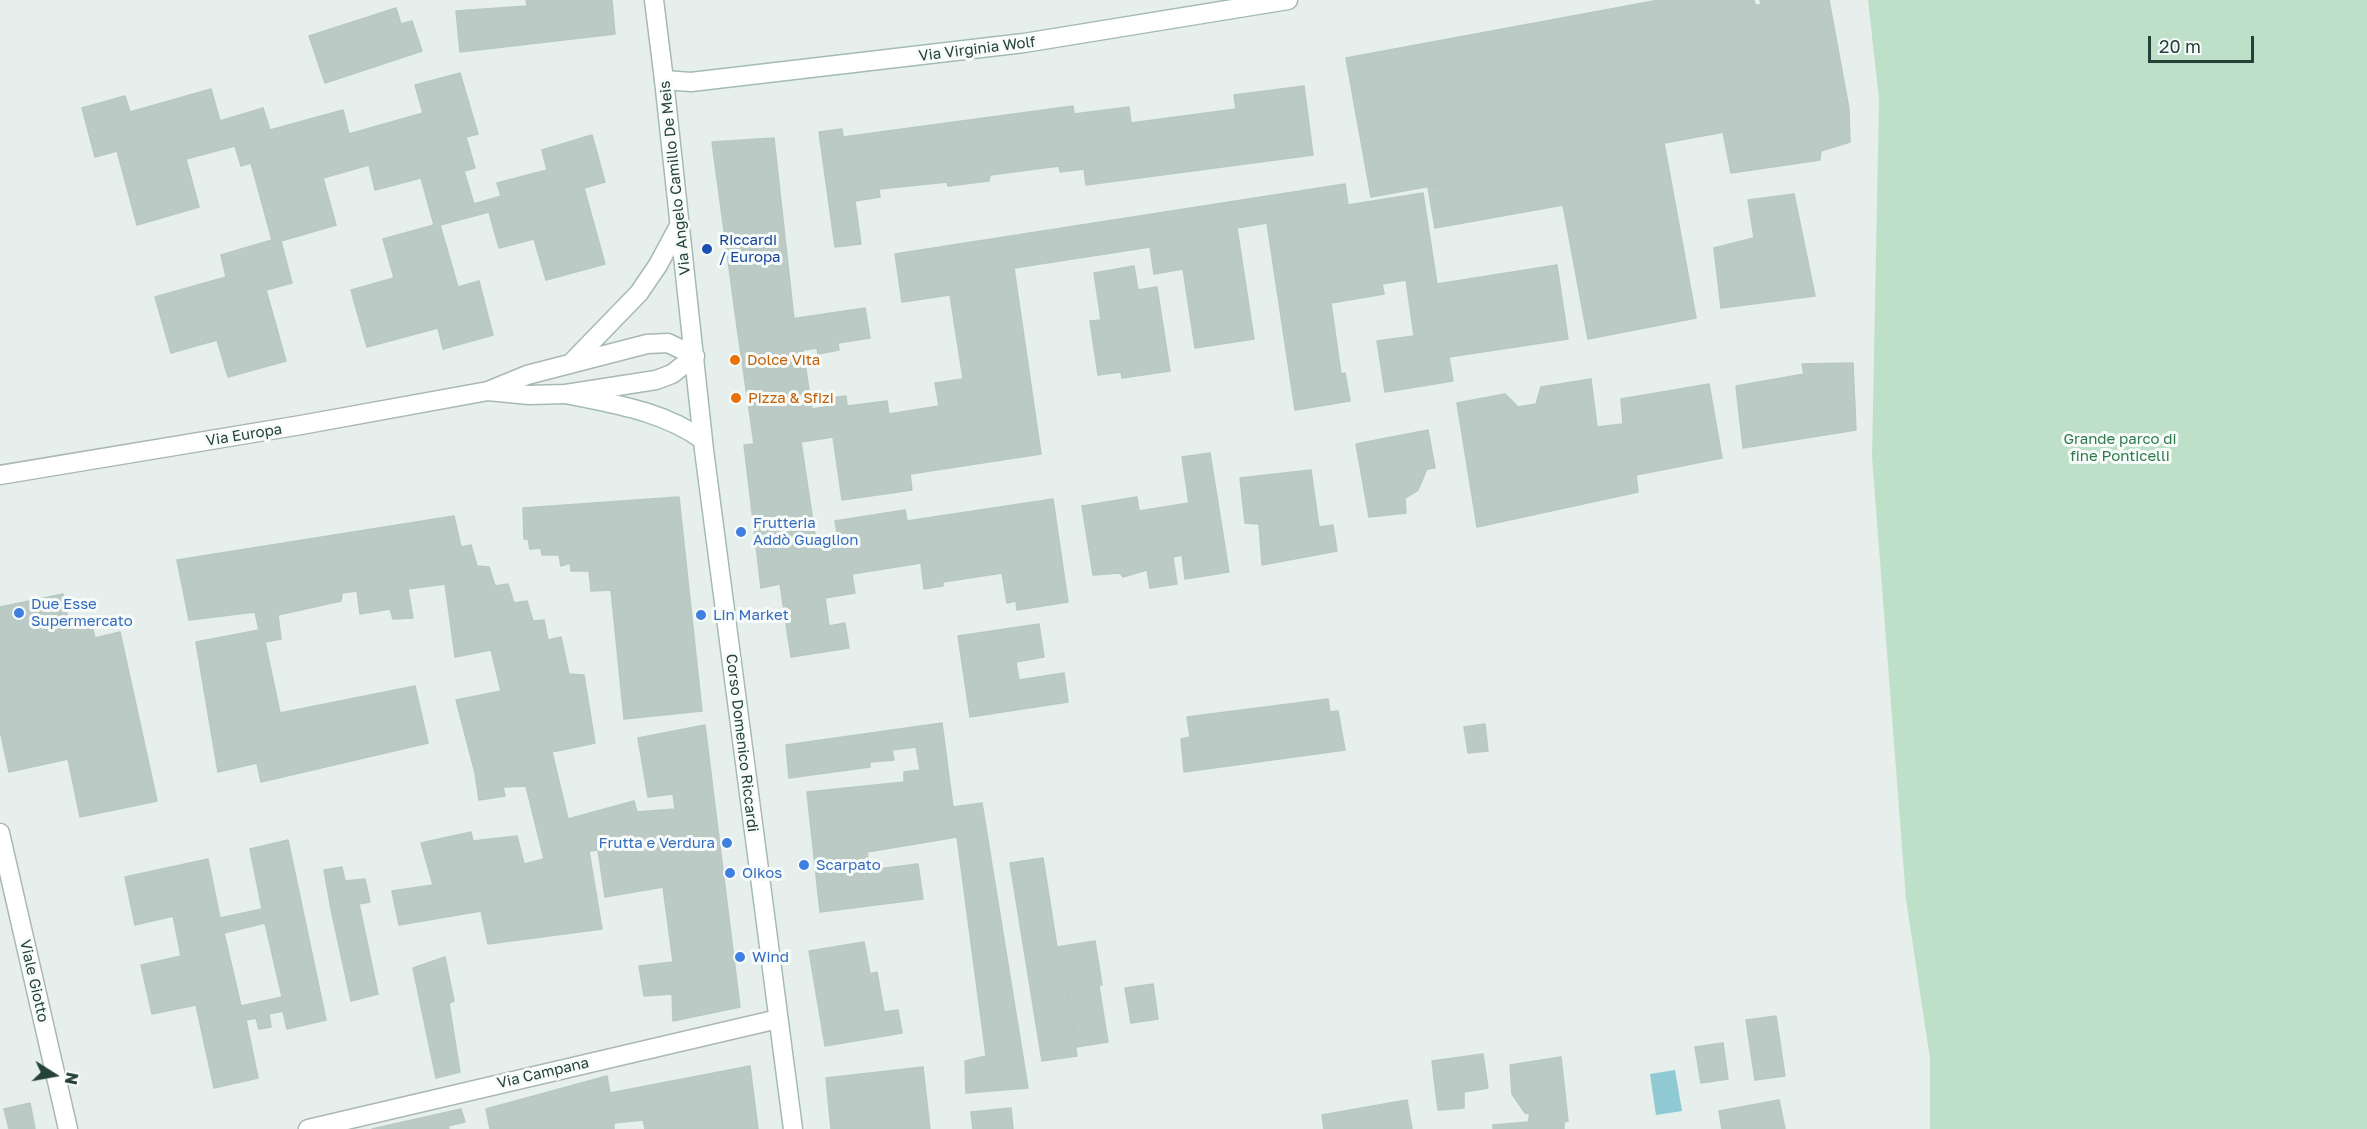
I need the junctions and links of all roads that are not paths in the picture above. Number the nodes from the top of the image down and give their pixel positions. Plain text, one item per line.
1 (654, 0) edge
2 (1288, 0) edge
3 (664, 80) junction
4 (680, 224) junction
5 (695, 356) junction
6 (573, 361) junction
7 (488, 391) junction
8 (566, 394) junction
9 (703, 440) junction
10 (0, 475) edge
11 (0, 833) edge
12 (778, 1019) junction
13 (68, 1129) edge
14 (309, 1129) edge
15 (793, 1129) edge

1 - 3 main road, Via Angelo Camillo De Meis
2 - 3 main road, Via Virginia Wolf
3 - 4 main road, Via Angelo Camillo De Meis
4 - 5 main road, Via Angelo Camillo De Meis
4 - 6 main road
5 - 6 main road, Via Europa
5 - 8 main road, Via Europa
5 - 9 main road, Corso Domenico Riccardi
6 - 7 main road, Via Europa
7 - 8 main road, Via Europa
7 - 10 main road, Via Europa
8 - 9 main road
9 - 12 main road, Corso Domenico Riccardi
11 - 13 main road, Viale Giotto
12 - 14 main road, Via Campana
12 - 15 main road, Corso Domenico Riccardi

